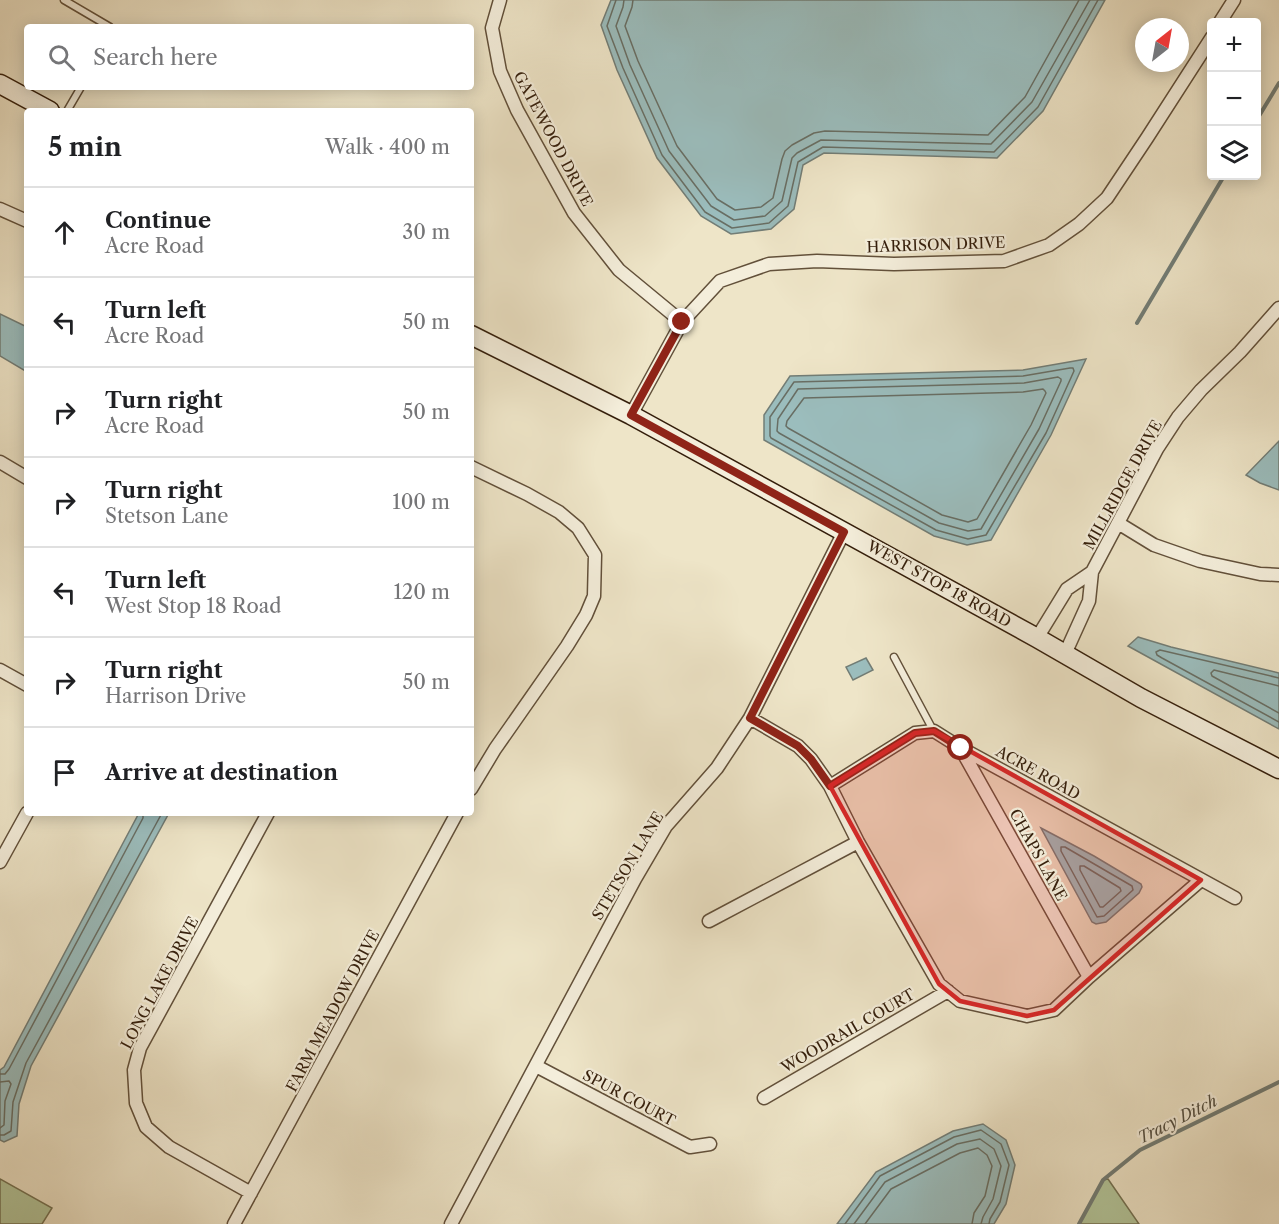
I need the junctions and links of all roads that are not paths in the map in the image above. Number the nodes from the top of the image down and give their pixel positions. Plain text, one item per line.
1 (64, 0) edge
2 (500, 0) edge
3 (1234, 0) edge
4 (1223, 18) edge
5 (105, 24) edge
6 (1207, 45) edge
7 (0, 84) edge
8 (79, 90) edge
9 (44, 108) edge
10 (69, 108) edge
11 (0, 208) edge
12 (24, 220) edge
13 (1279, 308) edge
14 (682, 322) junction
15 (474, 336) edge
16 (631, 415) junction
17 (0, 462) edge
18 (474, 468) edge
19 (24, 476) edge
20 (1118, 523) junction
21 (844, 532) junction
22 (1092, 572) junction
23 (1279, 575) edge
24 (1037, 638) junction
25 (1065, 654) junction
26 (894, 657) dead end
27 (0, 670) edge
28 (24, 683) edge
29 (750, 718) junction
30 (934, 731) junction
31 (961, 748) junction
32 (1279, 769) edge
33 (474, 784) edge
34 (830, 786) junction
35 (25, 816) edge
36 (267, 816) edge
37 (455, 816) edge
38 (858, 842) junction
39 (0, 862) edge
40 (1201, 880) junction
41 (1235, 898) dead end
42 (709, 921) dead end
43 (1089, 977) junction
44 (948, 991) junction
45 (536, 1066) junction
46 (764, 1098) dead end
47 (711, 1144) dead end
48 (251, 1193) junction
49 (234, 1224) edge
50 (452, 1224) edge

1 - 5 lane
2 - 14 street, GATEWOOD DRIVE
3 - 4 street
6 - 14 street, HARRISON DRIVE
7 - 9 street
8 - 10 lane
11 - 12 street
13 - 20 street, MILLRIDGE DRIVE
14 - 16 street, HARRISON DRIVE
15 - 16 street, WEST STOP 18 ROAD
16 - 21 street, WEST STOP 18 ROAD
17 - 19 street
18 - 33 street
20 - 22 street, MILLRIDGE DRIVE
20 - 23 street
21 - 24 street, WEST STOP 18 ROAD
21 - 29 street, STETSON LANE
22 - 24 street, MILLRIDGE DRIVE
22 - 25 street, MILLRIDGE DRIVE
24 - 25 street, WEST STOP 18 ROAD
25 - 32 street, WEST STOP 18 ROAD
26 - 30 lane
27 - 28 street
29 - 34 street
29 - 45 street, STETSON LANE
30 - 31 street, ACRE ROAD
30 - 34 street
31 - 40 street, ACRE ROAD
31 - 43 street, CHAPS LANE
34 - 38 street
35 - 39 street
36 - 48 street, LONG LAKE DRIVE
37 - 48 street, FARM MEADOW DRIVE
38 - 42 street
38 - 44 street
40 - 41 street, ACRE ROAD
40 - 43 street
43 - 44 street
44 - 46 street, WOODRAIL COURT
45 - 47 street, SPUR COURT
45 - 50 street, STETSON LANE
48 - 49 street, FARM MEADOW DRIVE

